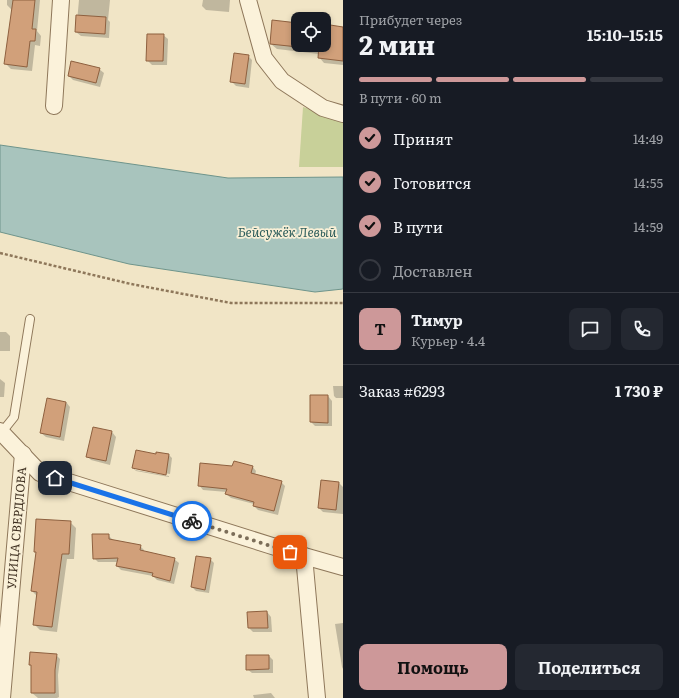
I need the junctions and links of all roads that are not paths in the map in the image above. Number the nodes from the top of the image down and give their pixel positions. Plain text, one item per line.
1 (61, 0) edge
2 (248, 0) edge
3 (54, 106) dead end
4 (343, 114) edge
5 (30, 319) dead end
6 (1, 432) edge
7 (23, 454) junction
8 (304, 556) junction
9 (343, 567) edge
10 (2, 698) edge
11 (317, 698) edge

1 - 3 street
2 - 4 street
5 - 6 lane
6 - 7 street
7 - 8 street
7 - 10 street, УЛИЦА СВЕРДЛОВА
8 - 9 street
8 - 11 street

